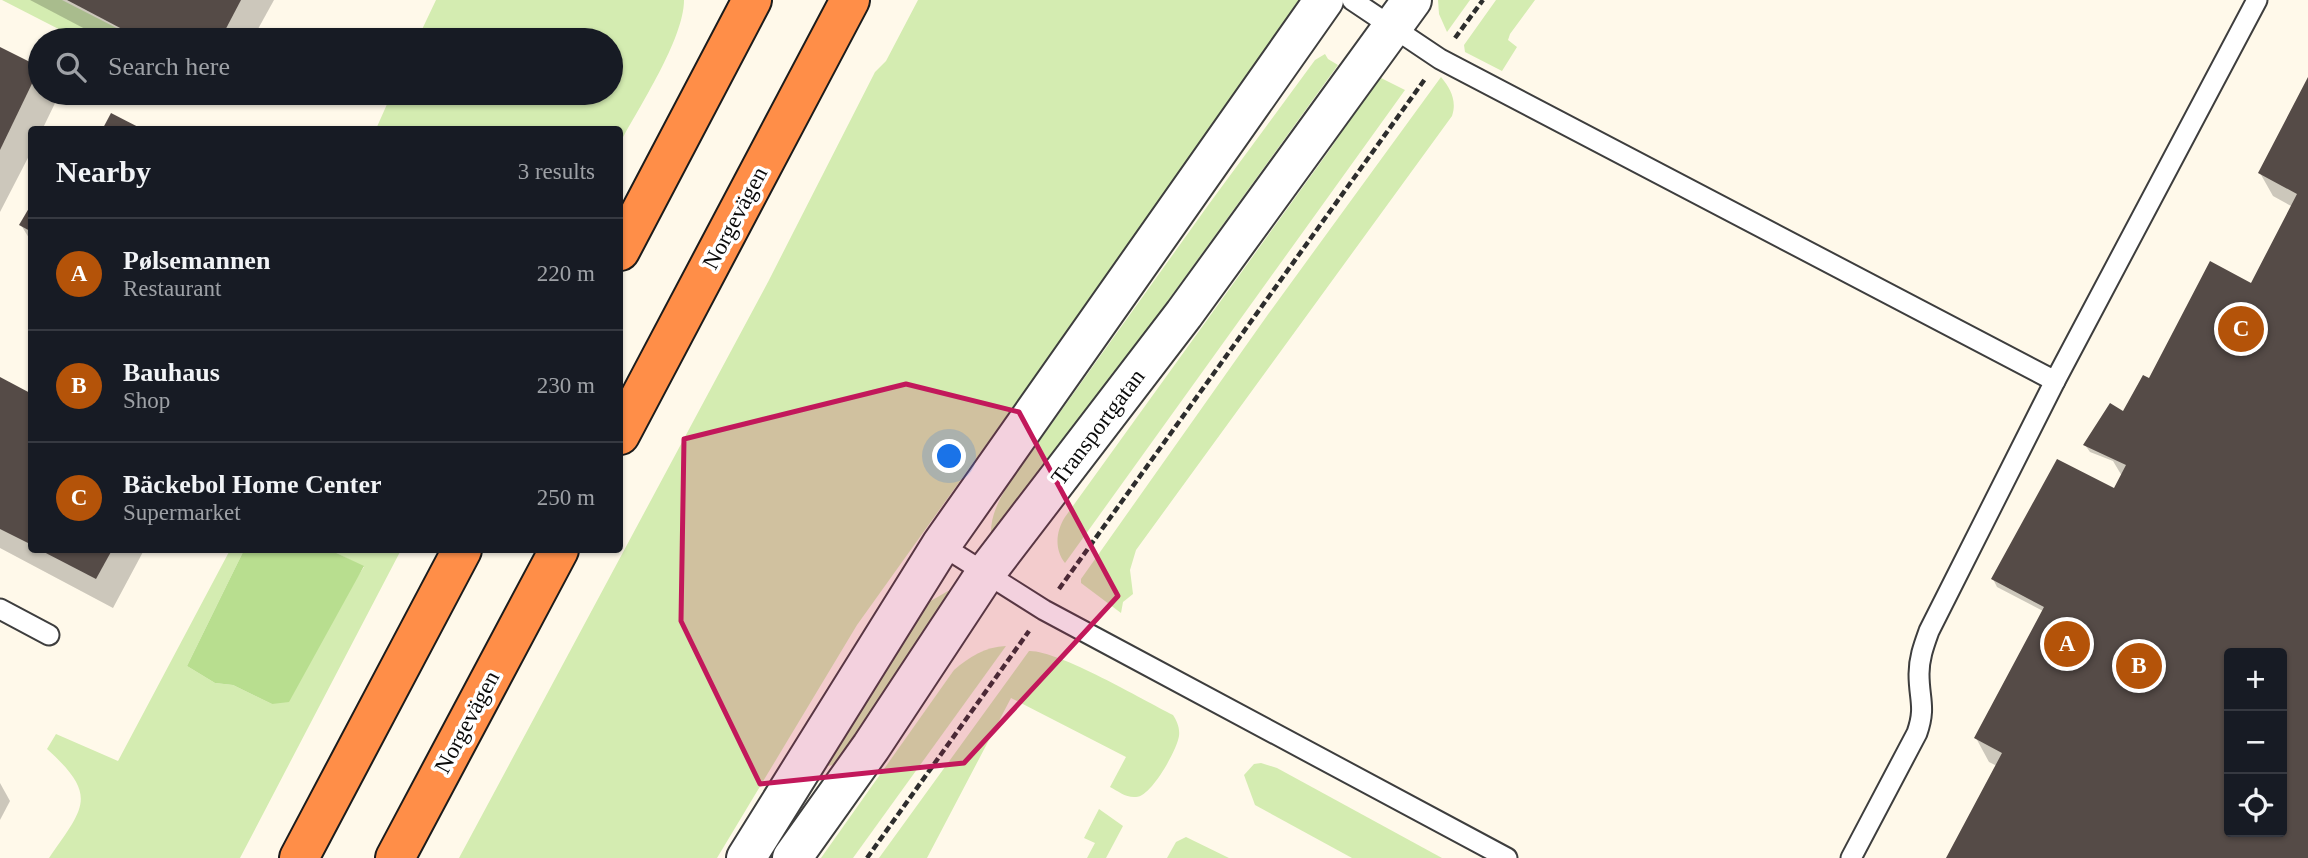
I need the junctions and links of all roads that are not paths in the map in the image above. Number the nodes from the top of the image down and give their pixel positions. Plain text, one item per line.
1 (752, 0) edge
2 (850, 0) edge
3 (1324, 0) edge
4 (1352, 0) edge
5 (2256, 0) edge
6 (1402, 13) edge
7 (623, 245) edge
8 (2055, 381) junction
9 (623, 429) edge
10 (940, 545) junction
11 (460, 553) edge
12 (557, 553) edge
13 (985, 574) junction
14 (0, 610) edge
15 (49, 635) dead end
16 (299, 858) edge
17 (396, 858) edge
18 (746, 858) edge
19 (792, 858) edge
20 (1507, 858) edge
21 (1852, 858) edge

1 - 7 highway
2 - 9 highway, Norgevägen
3 - 10 street
4 - 6 lane
5 - 8 lane
6 - 8 lane
6 - 13 street, Transportgatan
8 - 21 lane
10 - 13 lane
10 - 18 street
11 - 16 highway
12 - 17 highway, Norgevägen
13 - 19 street, Transportgatan
13 - 20 lane
14 - 15 lane

